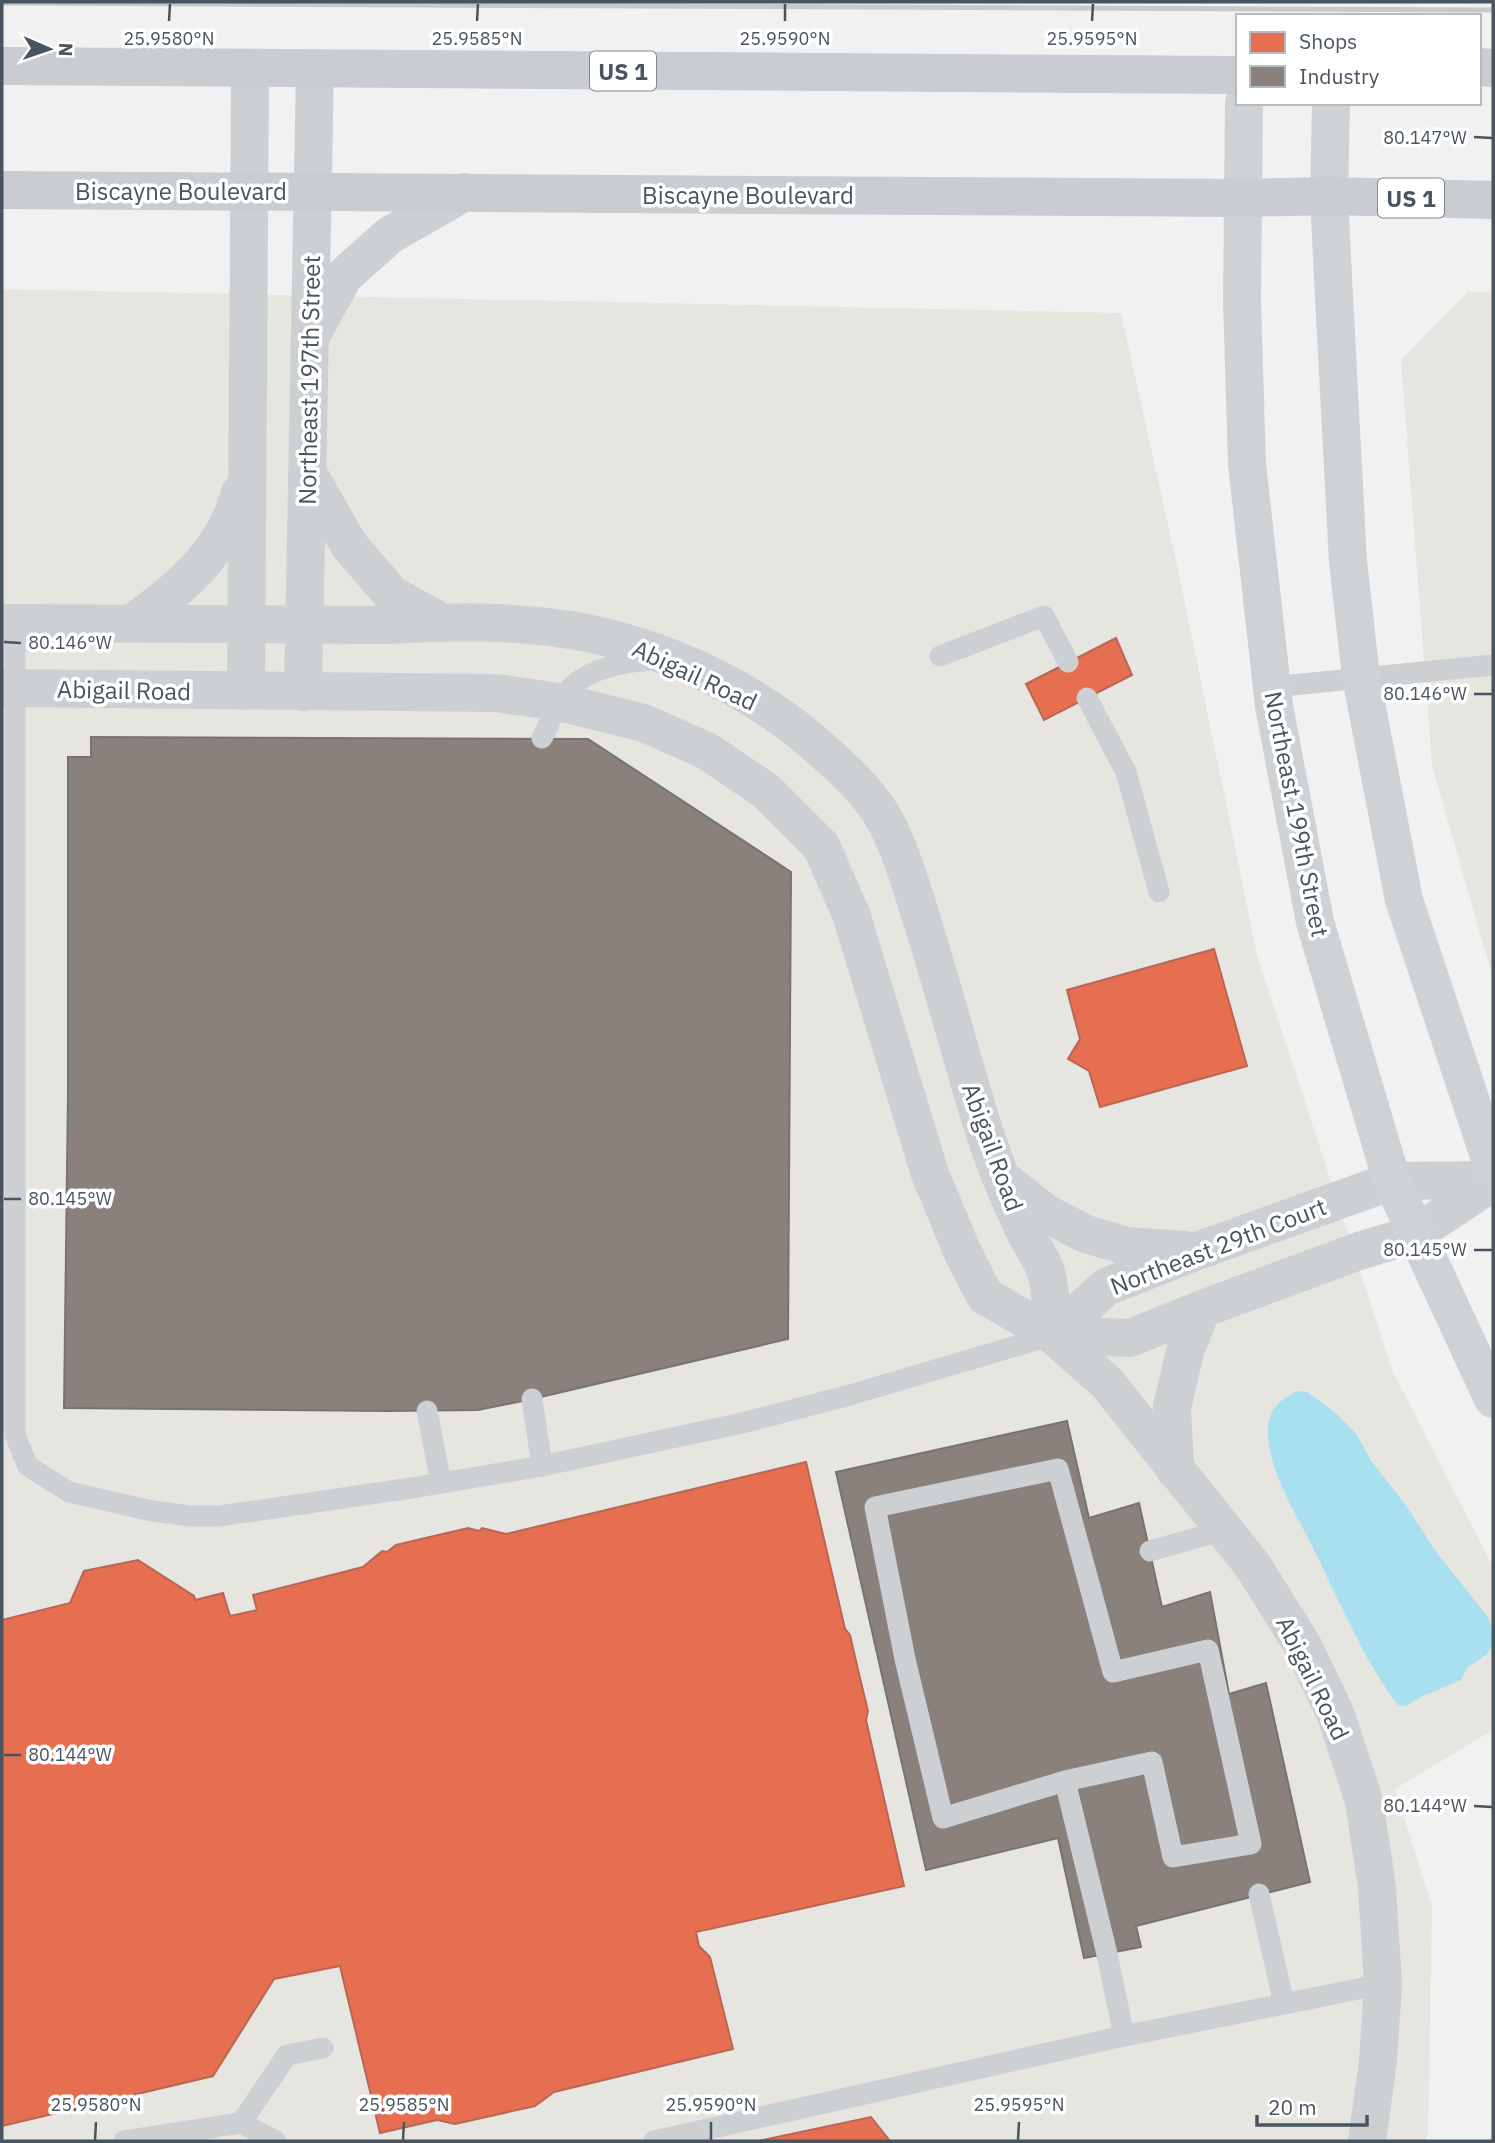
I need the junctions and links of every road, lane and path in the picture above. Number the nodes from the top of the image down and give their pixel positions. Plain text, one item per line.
1 (2, 66) edge
2 (250, 68) junction
3 (315, 69) junction
4 (1236, 75) edge
5 (1244, 105) edge
6 (1331, 105) edge
7 (2, 190) edge
8 (249, 191) junction
9 (313, 191) junction
10 (465, 192) junction
11 (1329, 196) junction
12 (1243, 198) junction
13 (1493, 200) edge
14 (310, 337) junction
15 (247, 467) junction
16 (307, 473) junction
17 (441, 622) junction
18 (8, 623) edge
19 (133, 623) junction
20 (304, 623) junction
21 (247, 624) junction
22 (940, 656) dead end
23 (673, 659) junction
24 (1068, 662) dead end
25 (1493, 665) edge
26 (1361, 677) junction
27 (1272, 687) junction
28 (8, 688) edge
29 (246, 691) junction
30 (303, 692) junction
31 (1087, 698) dead end
32 (559, 702) junction
33 (542, 738) dead end
34 (1159, 892) dead end
35 (1493, 1168) edge
36 (1000, 1178) junction
37 (1392, 1181) junction
38 (1493, 1181) edge
39 (1415, 1234) junction
40 (1197, 1251) junction
41 (1202, 1309) junction
42 (1052, 1335) junction
43 (532, 1399) dead end
44 (1493, 1399) edge
45 (427, 1411) dead end
46 (542, 1466) junction
47 (1175, 1470) junction
48 (441, 1483) junction
49 (1223, 1530) junction
50 (1150, 1550) dead end
51 (1065, 1781) junction
52 (1259, 1894) dead end
53 (1383, 1984) junction
54 (1284, 2004) junction
55 (1124, 2036) junction
56 (323, 2048) dead end
57 (241, 2123) junction
58 (124, 2141) edge
59 (276, 2141) edge
60 (654, 2141) edge
61 (1367, 2141) edge

1 - 2 main road, US 1
2 - 3 main road, US 1
2 - 8 street
3 - 4 main road, US 1
3 - 9 street, Northeast 197th Street
5 - 12 street, Northeast 199th Street
6 - 11 street
7 - 8 main road, Biscayne Boulevard / US 1
8 - 9 main road, Biscayne Boulevard / US 1
8 - 15 street
9 - 10 main road, Biscayne Boulevard / US 1
9 - 14 street, Northeast 197th Street
10 - 12 main road, Biscayne Boulevard / US 1
10 - 14 street
11 - 12 main road, Biscayne Boulevard / US 1
11 - 13 main road, Biscayne Boulevard / US 1
11 - 26 street
12 - 27 street, Northeast 199th Street
14 - 16 street, Northeast 197th Street
15 - 19 street
15 - 21 street
16 - 17 street
16 - 20 street, Northeast 197th Street
17 - 20 street, Abigail Road
17 - 23 street, Abigail Road
18 - 19 street, Abigail Road
18 - 28 lane
19 - 21 street, Abigail Road
20 - 21 street, Abigail Road
20 - 30 street, Northeast 197th Street
21 - 29 street
22 - 24 lane
23 - 32 lane
23 - 36 street, Abigail Road
25 - 26 lane
26 - 27 lane
26 - 35 street
27 - 37 street, Northeast 199th Street
28 - 29 street, Abigail Road
28 - 48 lane
29 - 30 street, Abigail Road
30 - 32 street, Abigail Road
31 - 34 lane
32 - 33 lane
32 - 42 street, Abigail Road
36 - 40 street
36 - 42 street, Abigail Road
37 - 38 street, Northeast 29th Court
37 - 39 street, Northeast 199th Street
37 - 40 street, Northeast 29th Court
38 - 39 street, Northeast 29th Court
39 - 41 street, Northeast 29th Court
39 - 44 street, Northeast 199th Street
40 - 42 street, Northeast 29th Court
41 - 42 street, Northeast 29th Court
41 - 47 street
42 - 46 lane
42 - 47 street, Abigail Road
43 - 46 lane
45 - 48 lane
46 - 48 lane
47 - 49 street, Abigail Road
49 - 50 lane
49 - 53 street, Abigail Road
51 - 51 lane
51 - 55 lane
52 - 54 lane
53 - 54 lane
53 - 61 street, Abigail Road
54 - 55 lane
55 - 60 lane
56 - 57 lane
57 - 58 lane
57 - 59 lane

